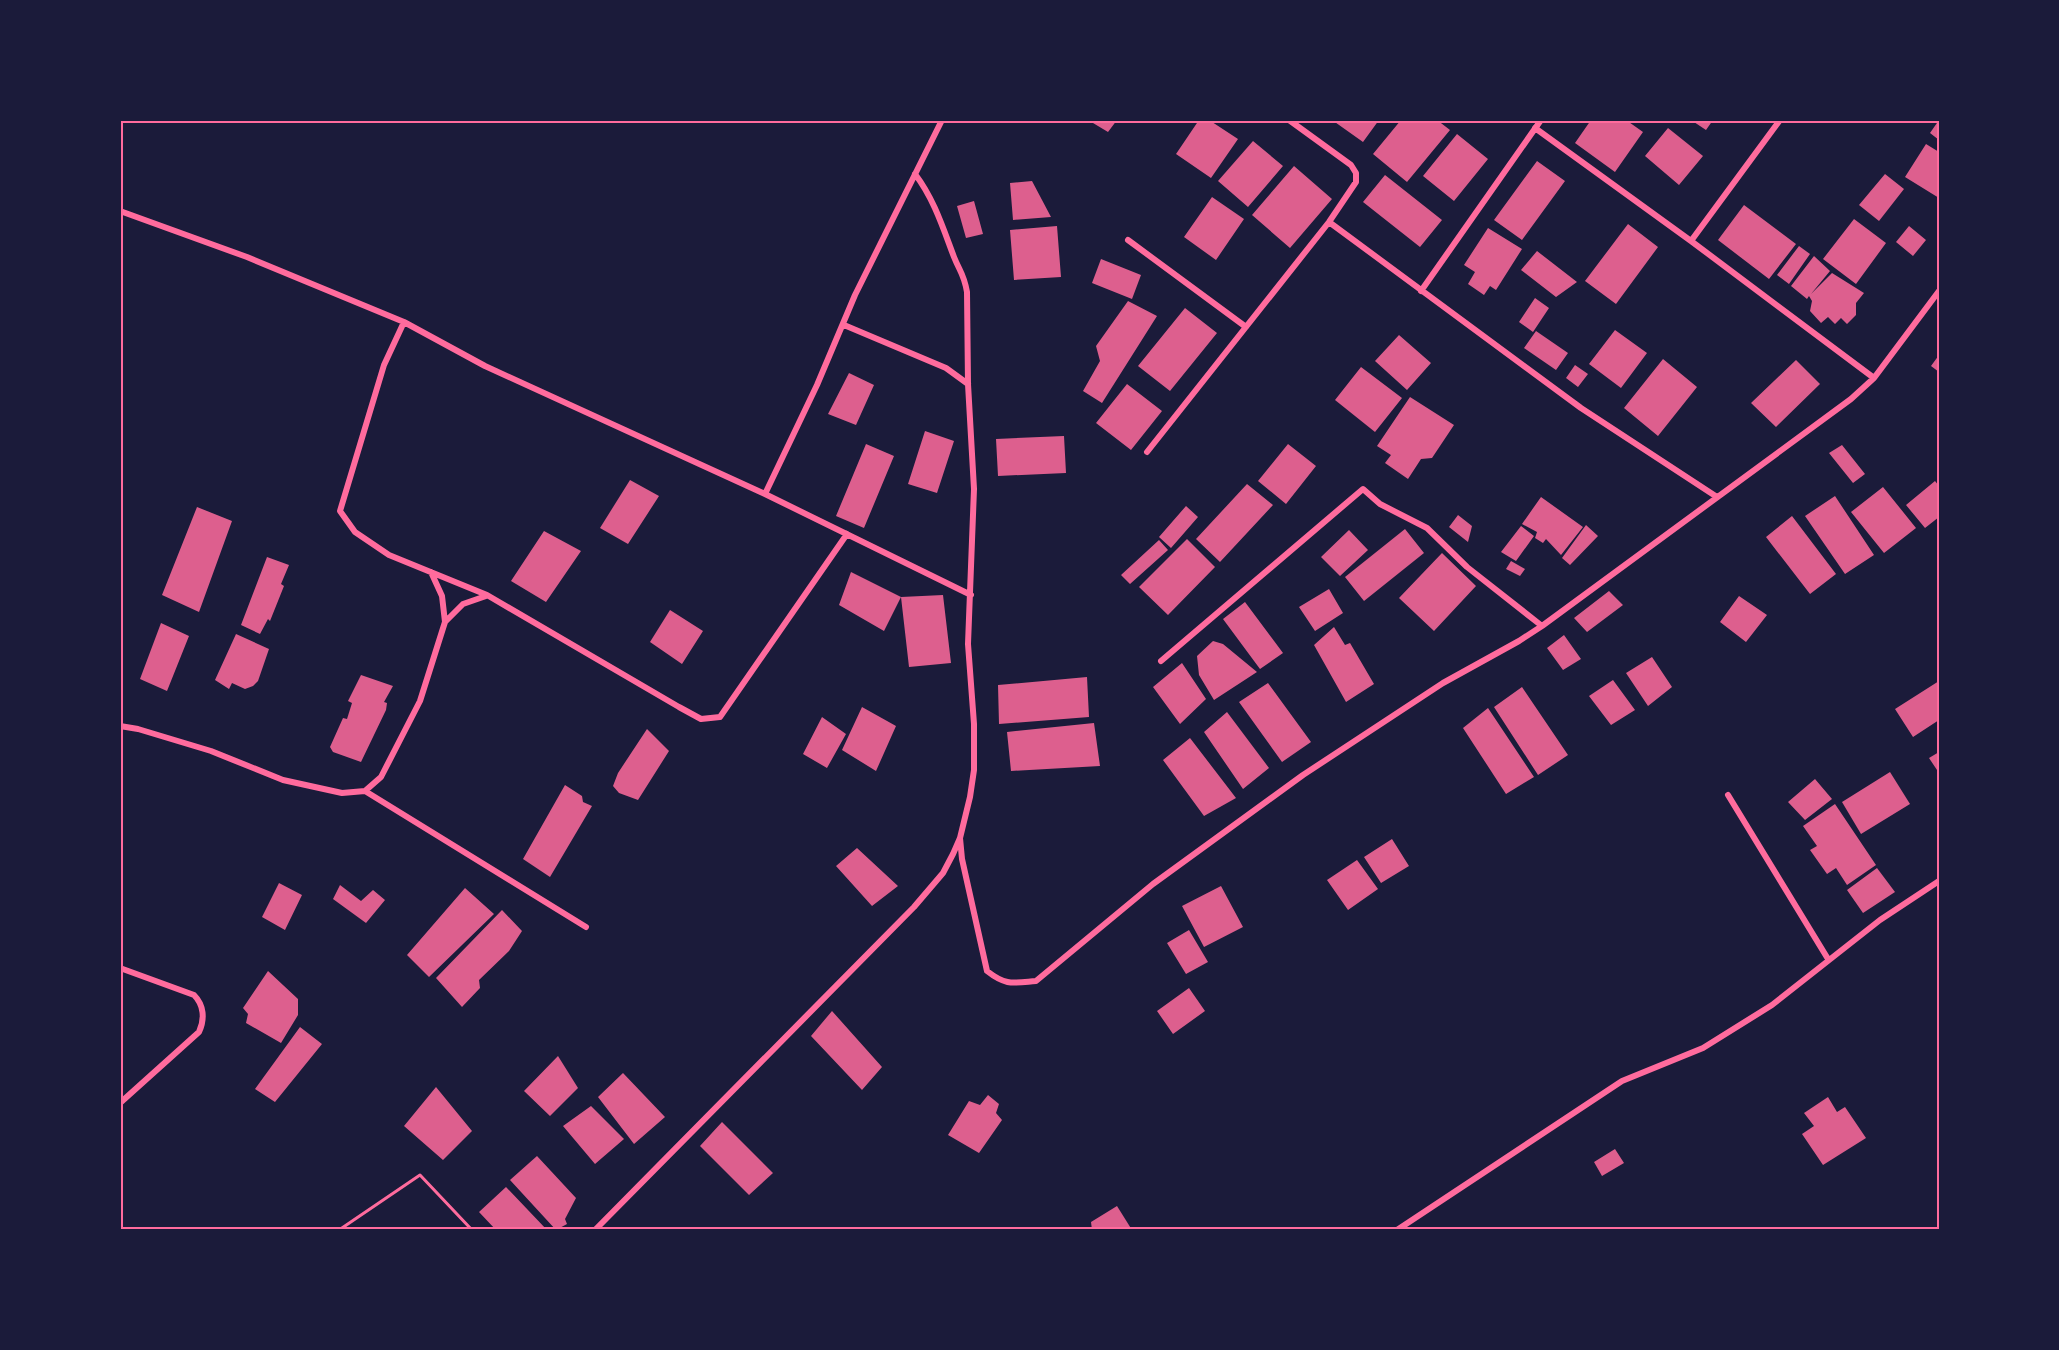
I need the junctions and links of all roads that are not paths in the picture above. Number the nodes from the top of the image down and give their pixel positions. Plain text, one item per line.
1 (942, 120) edge
2 (1289, 120) edge
3 (1541, 120) edge
4 (1780, 120) edge
5 (1535, 128) junction
6 (915, 174) junction
7 (120, 210) edge
8 (1329, 222) junction
9 (1128, 240) dead end
10 (1691, 241) junction
11 (1421, 291) junction
12 (1939, 291) edge
13 (404, 322) junction
14 (844, 325) junction
15 (1245, 327) junction
16 (1874, 378) junction
17 (968, 384) junction
18 (1147, 452) dead end
19 (765, 494) junction
20 (1717, 497) junction
21 (847, 534) junction
22 (432, 572) junction
23 (487, 595) junction
24 (971, 595) junction
25 (445, 622) junction
26 (1542, 626) junction
27 (1161, 660) dead end
28 (120, 726) edge
29 (365, 791) junction
30 (1728, 795) dead end
31 (960, 838) junction
32 (1939, 881) edge
33 (586, 927) dead end
34 (1828, 959) junction
35 (120, 968) edge
36 (120, 1103) edge
37 (595, 1230) edge
38 (1397, 1230) edge

1 - 6 street
2 - 8 street
3 - 5 street
4 - 10 street
5 - 10 street
5 - 11 street
6 - 14 street
6 - 17 street
7 - 13 street
8 - 11 street
8 - 15 street
9 - 15 street
10 - 16 street
11 - 20 street
12 - 16 street
13 - 19 street
13 - 22 street
14 - 17 street
14 - 19 street
15 - 18 street
16 - 20 street
17 - 24 street
19 - 21 street
20 - 26 street
21 - 23 street
21 - 24 street
22 - 23 street
22 - 25 street
23 - 25 street
24 - 31 street
25 - 29 street
26 - 27 street
26 - 31 street
28 - 29 street
29 - 33 street
30 - 34 street
31 - 37 street
32 - 34 street
34 - 38 street
35 - 36 street

